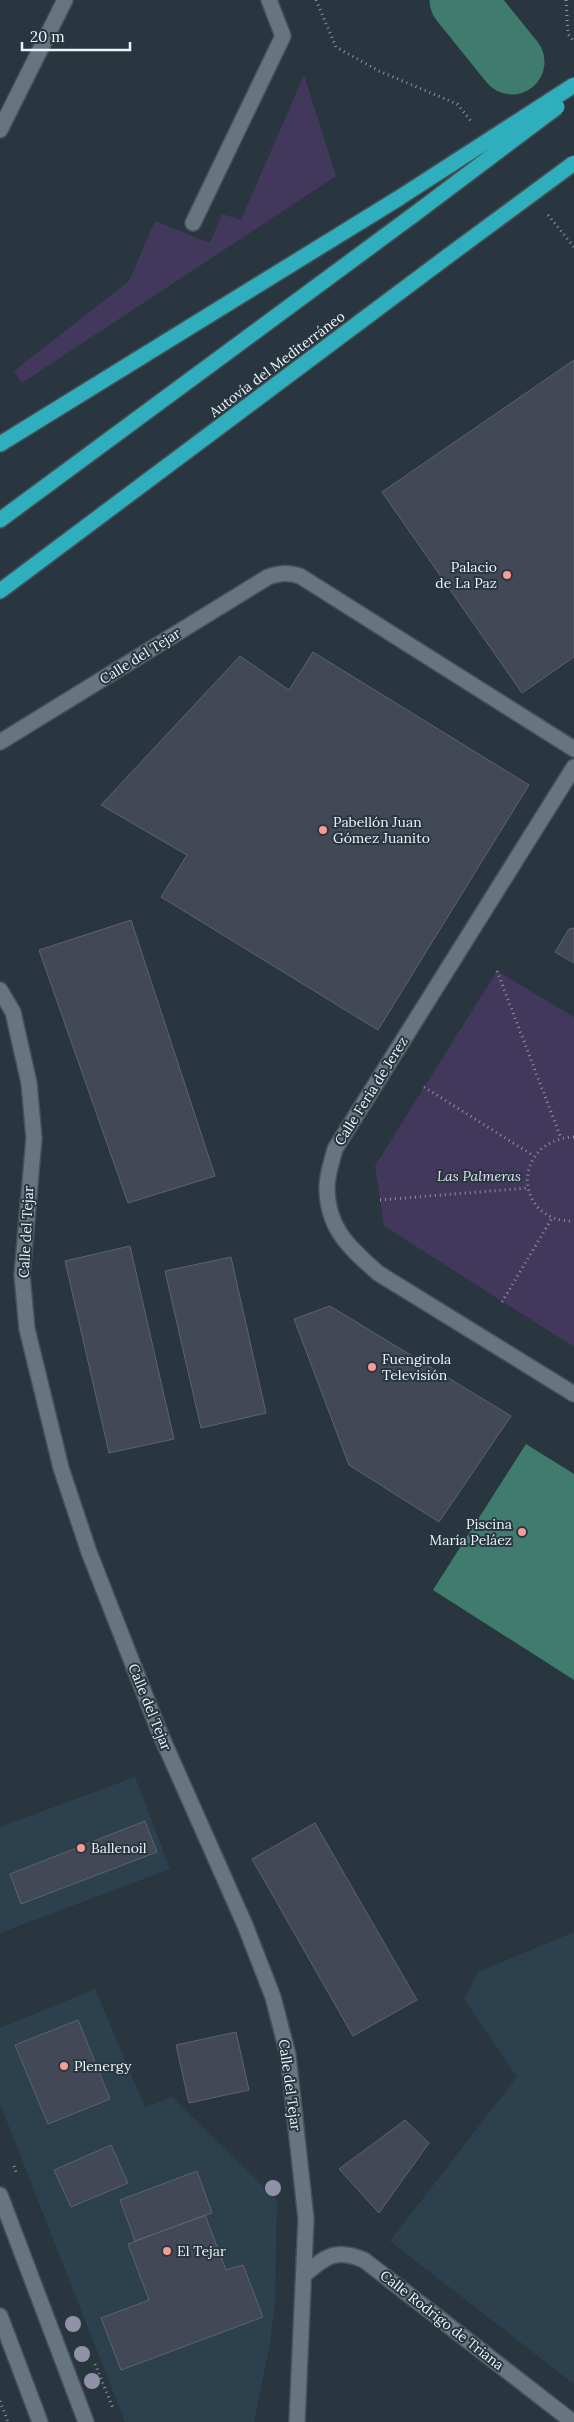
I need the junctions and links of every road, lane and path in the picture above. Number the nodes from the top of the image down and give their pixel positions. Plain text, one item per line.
1 (65, 0) edge
2 (269, 0) edge
3 (316, 0) edge
4 (566, 0) edge
5 (574, 42) edge
6 (574, 85) edge
7 (574, 94) edge
8 (476, 126) dead end
9 (0, 130) edge
10 (574, 163) edge
11 (543, 209) dead end
12 (193, 223) dead end
13 (574, 247) edge
14 (0, 444) edge
15 (0, 520) edge
16 (0, 591) edge
17 (0, 742) edge
18 (574, 749) edge
19 (574, 767) edge
20 (497, 971) dead end
21 (0, 990) edge
22 (424, 1087) dead end
23 (574, 1137) edge
24 (561, 1138) junction
25 (534, 1156) junction
26 (528, 1188) junction
27 (380, 1200) dead end
28 (552, 1218) junction
29 (574, 1221) edge
30 (502, 1302) dead end
31 (574, 1394) edge
32 (0, 2195) edge
33 (304, 2275) junction
34 (0, 2316) edge
35 (0, 2401) edge
36 (8, 2422) edge
37 (40, 2422) edge
38 (86, 2422) edge
39 (297, 2422) edge
40 (573, 2422) edge

1 - 9 street
2 - 12 street
3 - 8 path
4 - 5 path
6 - 14 highway, bridge
7 - 15 highway, bridge
10 - 16 highway, Autovía del Mediterráneo, bridge
11 - 13 path
17 - 18 street, Calle del Tejar
19 - 31 street, Calle Feria de Jerez
20 - 24 path
21 - 33 street, Calle del Tejar
22 - 25 path
23 - 24 path
24 - 25 path
25 - 26 path
26 - 27 path
26 - 28 path
28 - 29 path
28 - 30 path
32 - 38 street
33 - 39 street, Calle del Tejar
33 - 40 street, Calle Rodrigo de Triana
34 - 37 street
35 - 36 path

